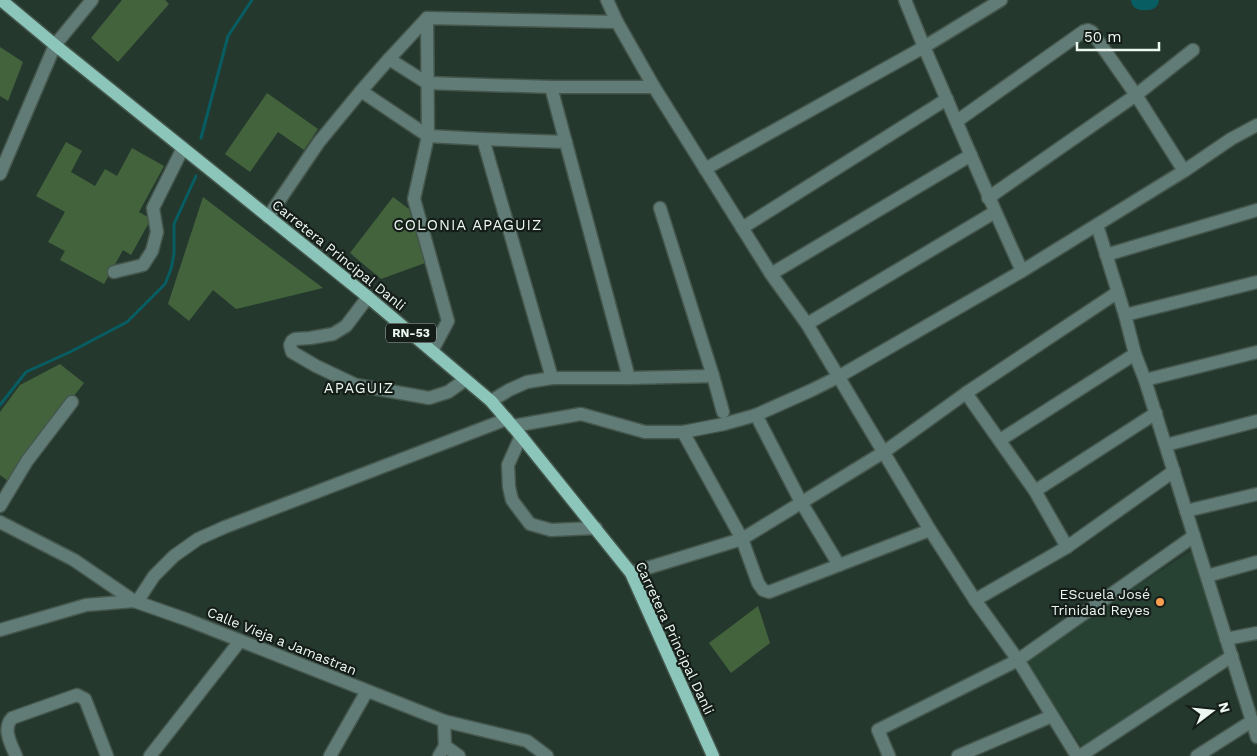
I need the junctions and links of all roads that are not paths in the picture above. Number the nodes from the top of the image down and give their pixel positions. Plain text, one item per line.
1 (1, 0) edge
2 (92, 0) edge
3 (607, 0) edge
4 (905, 0) edge
5 (1001, 0) edge
6 (427, 18) junction
7 (617, 22) junction
8 (55, 45) junction
9 (924, 48) junction
10 (1194, 50) dead end
11 (389, 59) junction
12 (427, 83) junction
13 (551, 87) junction
14 (654, 87) junction
15 (361, 91) junction
16 (1136, 95) junction
17 (947, 99) junction
18 (957, 120) junction
19 (1257, 126) edge
20 (428, 136) junction
21 (483, 139) junction
22 (566, 142) junction
23 (183, 148) junction
24 (971, 154) junction
25 (706, 169) junction
26 (1184, 171) junction
27 (0, 174) edge
28 (988, 198) junction
29 (660, 208) dead end
30 (1257, 210) edge
31 (995, 212) junction
32 (268, 217) junction
33 (1097, 225) junction
34 (742, 228) junction
35 (1106, 255) junction
36 (1022, 271) junction
37 (114, 272) dead end
38 (771, 274) junction
39 (1257, 282) edge
40 (1118, 292) junction
41 (368, 297) junction
42 (1125, 315) junction
43 (807, 324) junction
44 (310, 338) junction
45 (432, 351) junction
46 (1257, 352) edge
47 (1135, 354) junction
48 (306, 360) junction
49 (713, 376) junction
50 (838, 377) junction
51 (552, 378) junction
52 (629, 378) junction
53 (465, 380) junction
54 (1145, 380) junction
55 (966, 393) junction
56 (491, 401) junction
57 (72, 402) dead end
58 (723, 412) dead end
59 (1156, 413) junction
60 (756, 415) junction
61 (1257, 421) edge
62 (514, 427) junction
63 (683, 432) junction
64 (1000, 440) junction
65 (1166, 445) junction
66 (884, 452) junction
67 (1174, 471) junction
68 (1035, 491) junction
69 (1257, 494) edge
70 (801, 502) junction
71 (0, 506) edge
72 (1186, 512) junction
73 (0, 522) edge
74 (596, 528) junction
75 (930, 530) junction
76 (1194, 536) junction
77 (742, 539) junction
78 (1068, 547) junction
79 (1257, 562) edge
80 (839, 566) junction
81 (631, 573) junction
82 (1207, 576) junction
83 (975, 600) junction
84 (136, 602) junction
85 (0, 630) edge
86 (1257, 633) edge
87 (1226, 639) junction
88 (240, 641) junction
89 (1232, 656) junction
90 (1018, 660) junction
91 (367, 691) junction
92 (1252, 707) edge
93 (1052, 716) junction
94 (444, 721) junction
95 (1252, 721) junction
96 (1257, 737) edge
97 (442, 753) edge
98 (16, 756) edge
99 (107, 756) edge
100 (150, 756) edge
101 (330, 756) edge
102 (459, 756) edge
103 (547, 756) edge
104 (713, 756) edge
105 (889, 756) edge
106 (958, 756) edge
107 (1078, 756) edge
108 (1197, 756) edge

1 - 8 main road, Carretera Principal Danli / RN-53
2 - 8 street
3 - 7 street
4 - 9 street
5 - 9 street
6 - 7 street
6 - 11 street
6 - 12 street
7 - 14 street
8 - 23 main road, Carretera Principal Danli / RN-53
8 - 27 street
9 - 17 street
9 - 25 street
10 - 16 street
11 - 12 street
11 - 15 street
12 - 13 street
12 - 20 street
13 - 14 street
13 - 22 street
14 - 25 street
15 - 20 street
15 - 32 street
16 - 18 street
16 - 26 street
16 - 28 street
17 - 18 street
17 - 34 street
18 - 24 street
19 - 26 street
20 - 21 street
20 - 45 street
21 - 22 street
21 - 51 street
22 - 52 street
23 - 32 main road, Carretera Principal Danli / RN-53
23 - 37 street
24 - 28 street
24 - 38 street
25 - 34 street
26 - 33 street
28 - 31 street
29 - 49 street
30 - 35 street
31 - 36 street
31 - 43 street
32 - 41 main road, Carretera Principal Danli / RN-53
33 - 35 street
33 - 36 street
34 - 38 street
35 - 40 street
36 - 50 street
38 - 43 street
39 - 42 street
40 - 42 street
40 - 55 street
41 - 44 street
41 - 45 main road, Carretera Principal Danli / RN-53
42 - 47 street
43 - 50 street
44 - 48 street
44 - 48 street
45 - 53 main road, Carretera Principal Danli / RN-53
46 - 54 street
47 - 54 street
47 - 64 street
48 - 53 street
49 - 52 street
49 - 58 street
50 - 60 street
50 - 66 street
51 - 52 street
51 - 56 street
53 - 56 main road, Carretera Principal Danli / RN-53
54 - 59 street
55 - 64 street
55 - 66 street
56 - 62 main road, Carretera Principal Danli / RN-53
57 - 71 street
59 - 65 street
59 - 68 street
60 - 63 street
60 - 70 street
61 - 65 street
62 - 63 street
62 - 74 main road, Carretera Principal Danli / RN-53
62 - 74 street
62 - 84 street
63 - 77 street
64 - 68 street
65 - 67 street
66 - 70 street
66 - 75 street
67 - 72 street
67 - 78 street
68 - 78 street
69 - 72 street
70 - 77 street
70 - 80 street
72 - 76 street
73 - 84 street
74 - 81 main road, Carretera Principal Danli / RN-53
75 - 80 street
75 - 83 street
76 - 82 street
76 - 90 street
77 - 80 street
77 - 81 street
78 - 83 street
79 - 82 street
81 - 104 main road, Carretera Principal Danli / RN-53
82 - 87 street
83 - 90 street
84 - 85 street, Calle Vieja a Jamastran
84 - 88 street, Calle Vieja a Jamastran
86 - 87 street
87 - 89 street
88 - 91 street, Calle Vieja a Jamastran
88 - 100 street
89 - 92 street
89 - 107 street
90 - 93 street
90 - 105 street
91 - 94 street, Calle Vieja a Jamastran
91 - 101 street
92 - 95 street
93 - 106 street
93 - 107 street
94 - 97 street
94 - 103 street, Calle Vieja a Jamastran
95 - 96 street
95 - 108 street
97 - 102 street
98 - 99 street

